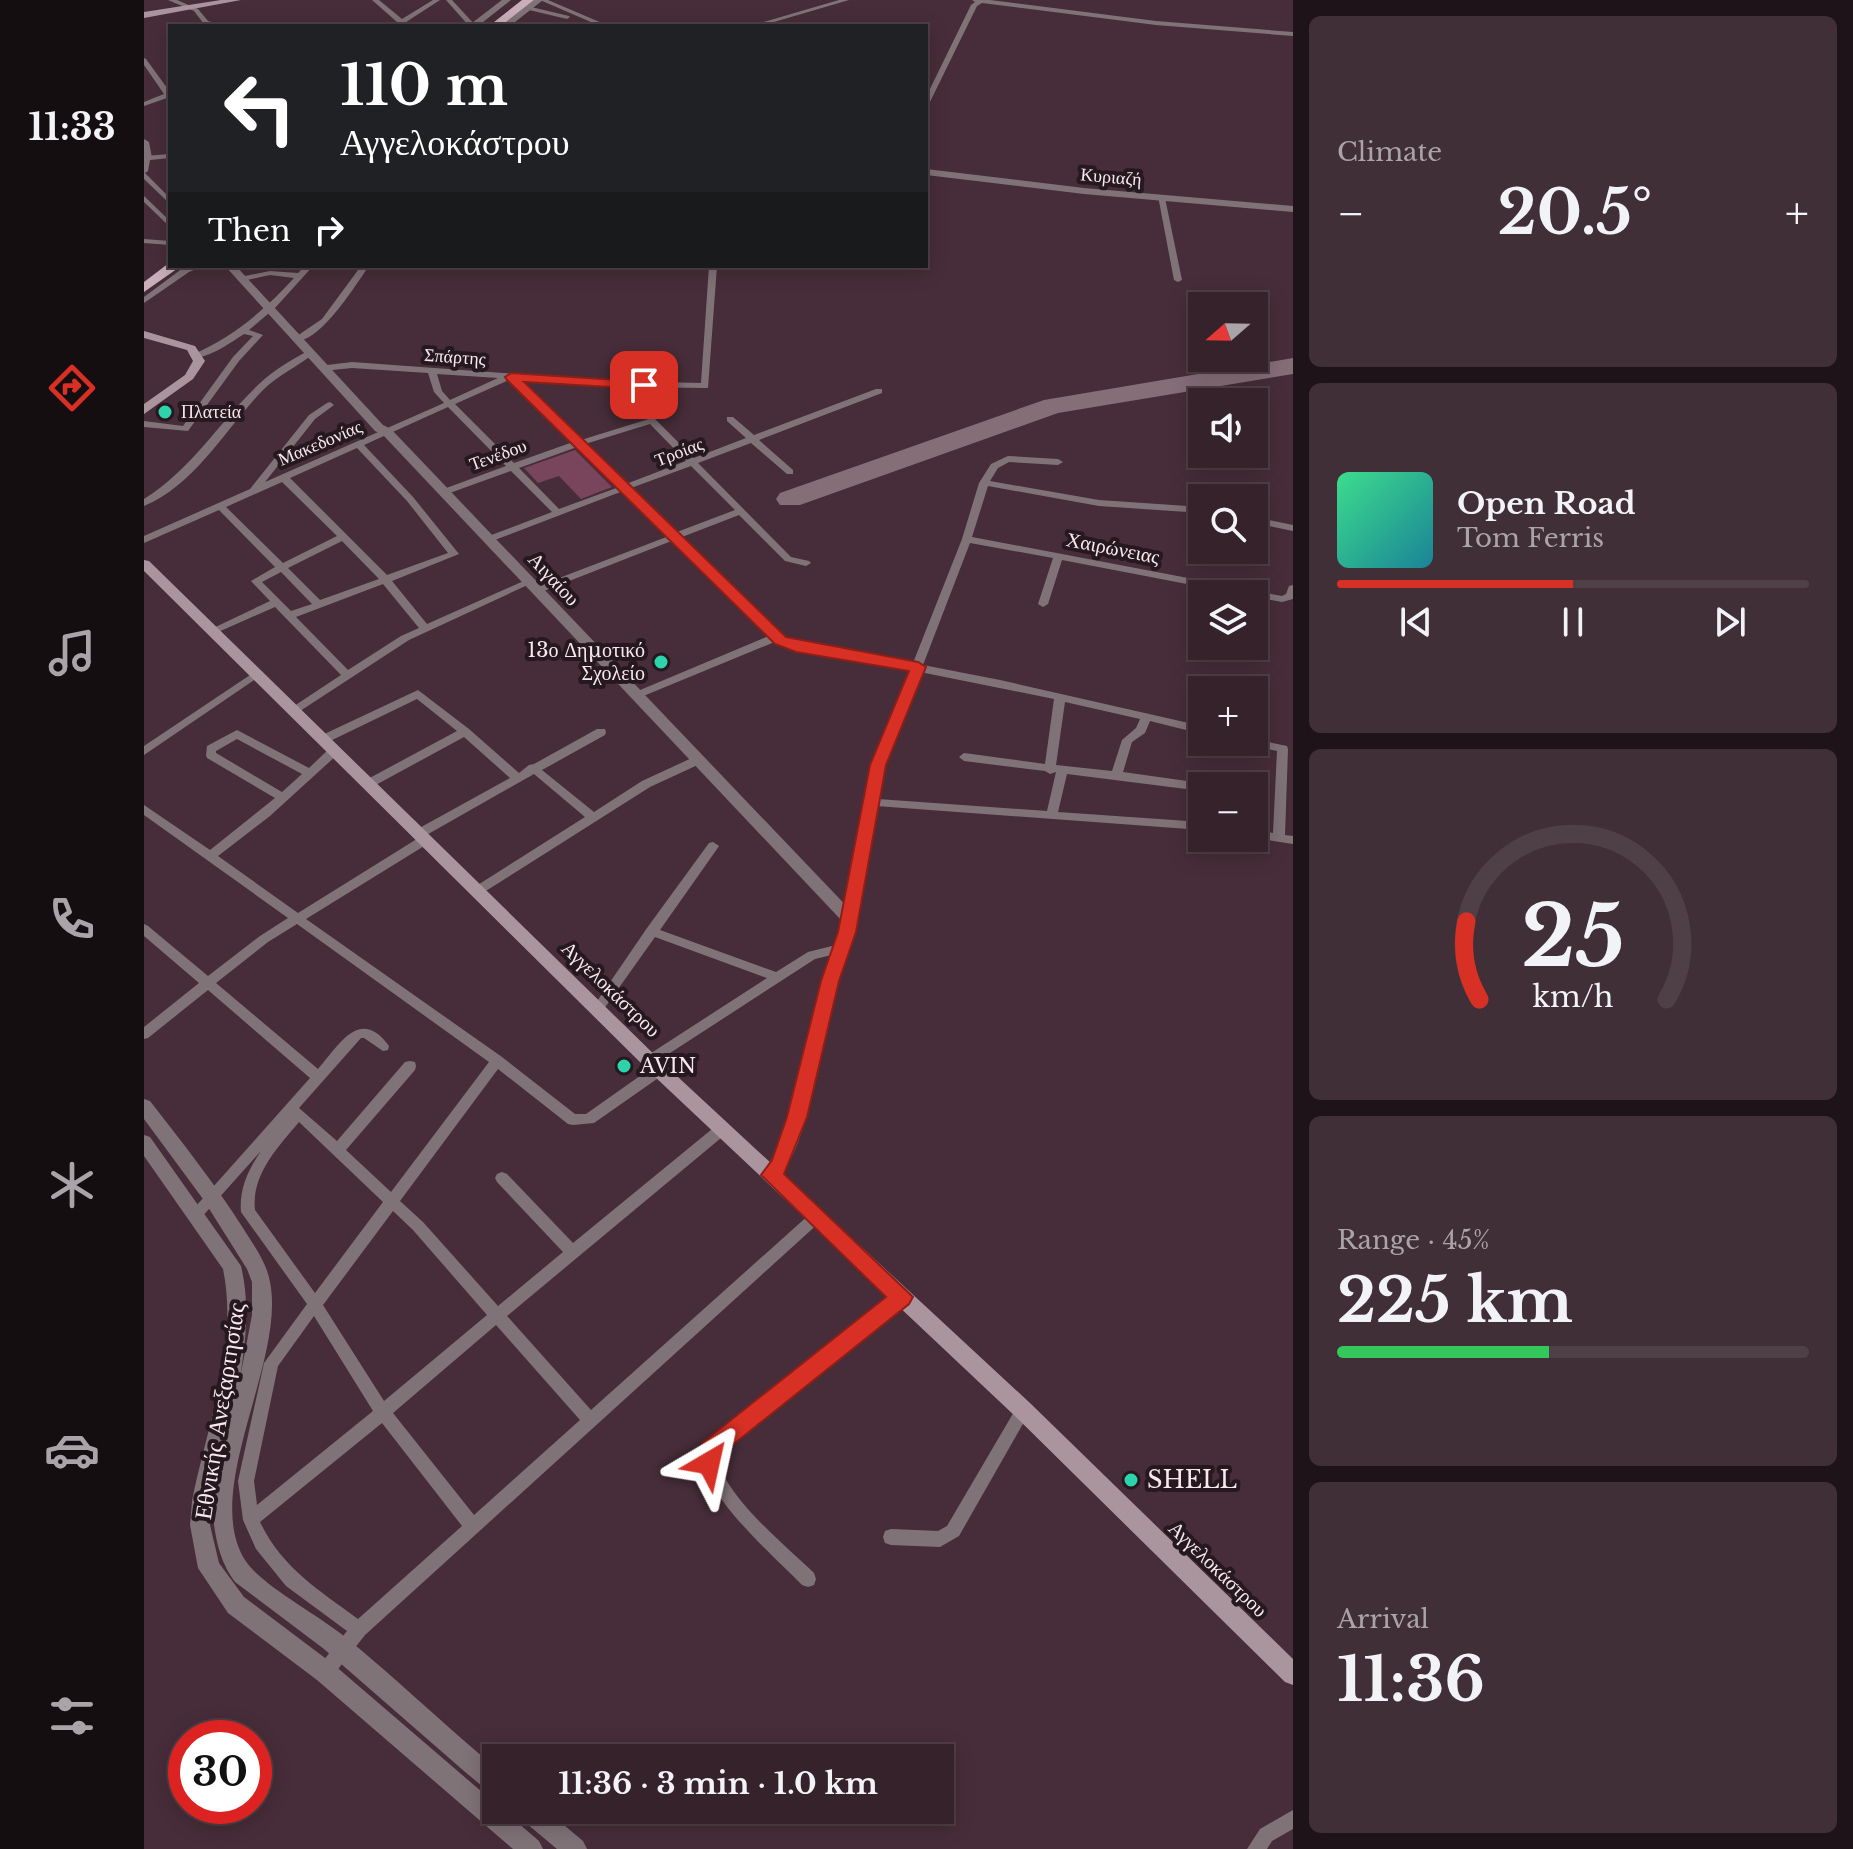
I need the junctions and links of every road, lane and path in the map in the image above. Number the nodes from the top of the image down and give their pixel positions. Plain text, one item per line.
1 (171, 0) edge
2 (237, 0) edge
3 (375, 0) edge
4 (437, 0) edge
5 (449, 0) edge
6 (507, 0) edge
7 (516, 0) edge
8 (846, 0) edge
9 (979, 0) edge
10 (535, 2) edge
11 (204, 3) edge
12 (194, 8) junction
13 (147, 16) edge
14 (210, 24) edge
15 (398, 24) edge
16 (470, 24) edge
17 (475, 24) edge
18 (484, 24) edge
19 (498, 24) edge
20 (508, 24) edge
21 (586, 24) edge
22 (600, 24) edge
23 (760, 24) edge
24 (1293, 34) edge
25 (144, 60) edge
26 (168, 72) edge
27 (154, 74) junction
28 (168, 95) edge
29 (168, 96) edge
30 (928, 100) edge
31 (144, 104) edge
32 (144, 142) edge
33 (168, 156) edge
34 (145, 159) edge
35 (928, 172) edge
36 (144, 173) edge
37 (144, 198) edge
38 (1161, 198) junction
39 (168, 200) edge
40 (1293, 209) edge
41 (168, 223) edge
42 (168, 236) edge
43 (144, 241) edge
44 (160, 242) junction
45 (168, 243) edge
46 (168, 258) edge
47 (171, 268) edge
48 (192, 268) edge
49 (232, 268) edge
50 (307, 268) edge
51 (364, 268) edge
52 (713, 268) edge
53 (144, 276) edge
54 (300, 276) junction
55 (243, 279) junction
56 (1178, 280) dead end
57 (144, 288) edge
58 (144, 301) edge
59 (270, 309) junction
60 (244, 331) junction
61 (144, 334) edge
62 (297, 340) junction
63 (309, 354) junction
64 (197, 356) junction
65 (322, 368) junction
66 (432, 371) junction
67 (510, 377) junction
68 (879, 391) dead end
69 (449, 402) junction
70 (330, 405) dead end
71 (144, 410) edge
72 (730, 419) dead end
73 (144, 424) edge
74 (387, 432) junction
75 (755, 440) junction
76 (579, 442) junction
77 (358, 444) junction
78 (1058, 462) dead end
79 (694, 464) junction
80 (513, 466) junction
81 (790, 472) dead end
82 (283, 477) junction
83 (984, 483) junction
84 (255, 489) junction
85 (626, 489) junction
86 (444, 492) junction
87 (144, 503) edge
88 (219, 505) junction
89 (1188, 509) edge
90 (741, 511) junction
91 (558, 513) junction
92 (1268, 523) edge
93 (1293, 528) edge
94 (342, 537) junction
95 (673, 537) junction
96 (489, 539) junction
97 (967, 539) junction
98 (144, 540) edge
99 (1059, 556) junction
100 (806, 563) dead end
101 (145, 566) edge
102 (281, 567) junction
103 (384, 578) junction
104 (533, 586) junction
105 (1293, 588) edge
106 (275, 603) junction
107 (318, 604) junction
108 (1043, 604) dead end
109 (288, 616) junction
110 (424, 627) junction
111 (212, 631) junction
112 (776, 637) junction
113 (918, 667) junction
114 (256, 674) junction
115 (347, 675) junction
116 (637, 695) junction
117 (1060, 697) junction
118 (293, 710) junction
119 (1146, 717) junction
120 (1188, 727) edge
121 (465, 732) junction
122 (601, 732) dead end
123 (322, 740) junction
124 (1268, 746) edge
125 (144, 751) edge
126 (334, 751) junction
127 (964, 757) dead end
128 (698, 760) junction
129 (533, 768) junction
130 (1056, 771) junction
131 (310, 773) junction
132 (1117, 774) junction
133 (516, 777) junction
134 (368, 784) junction
135 (1188, 785) edge
136 (283, 798) junction
137 (869, 802) junction
138 (145, 811) edge
139 (1051, 816) junction
140 (593, 817) junction
141 (1188, 825) edge
142 (1268, 836) edge
143 (422, 837) junction
144 (1279, 837) junction
145 (1293, 840) edge
146 (713, 846) dead end
147 (211, 855) junction
148 (477, 891) junction
149 (297, 918) junction
150 (850, 920) junction
151 (144, 929) edge
152 (651, 931) junction
153 (840, 949) junction
154 (779, 978) junction
155 (209, 983) junction
156 (597, 1010) junction
157 (144, 1034) edge
158 (383, 1046) dead end
159 (497, 1061) junction
160 (410, 1066) dead end
161 (655, 1066) junction
162 (318, 1077) junction
163 (144, 1106) edge
164 (722, 1129) junction
165 (144, 1142) edge
166 (337, 1151) junction
167 (771, 1175) junction
168 (502, 1178) dead end
169 (210, 1198) junction
170 (393, 1202) junction
171 (195, 1215) junction
172 (816, 1217) junction
173 (572, 1252) junction
174 (902, 1297) junction
175 (314, 1303) junction
176 (499, 1316) junction
177 (1023, 1410) junction
178 (384, 1414) junction
179 (589, 1419) junction
180 (251, 1520) junction
181 (473, 1527) junction
182 (891, 1537) dead end
183 (808, 1579) dead end
184 (359, 1629) junction
185 (341, 1650) junction
186 (325, 1672) junction
187 (1293, 1674) edge
188 (482, 1771) edge
189 (1293, 1819) edge
190 (545, 1824) edge
191 (531, 1849) edge
192 (575, 1849) edge
193 (1256, 1849) edge

1 - 12 street
2 - 11 main road
3 - 15 street
4 - 15 street
5 - 16 street
6 - 17 street
7 - 18 main road
8 - 23 street
9 - 24 street
9 - 30 street
10 - 19 main road
10 - 20 street
10 - 21 street
10 - 22 street
11 - 12 main road
12 - 13 main road
12 - 14 street
25 - 27 street
26 - 27 street
27 - 28 street
29 - 31 street
32 - 34 street
33 - 34 street
34 - 36 street
35 - 38 street, Κυριαζή
36 - 39 street
37 - 41 street
38 - 40 street, Κυριαζή
38 - 56 street
42 - 44 street
43 - 44 street
44 - 45 street
46 - 53 main road
47 - 57 main road
48 - 58 street
49 - 55 street, Αιγαίου
50 - 54 street
51 - 62 street
52 - 67 street, Σπάρτης
54 - 55 street
54 - 59 street
55 - 59 street, Αιγαίου
59 - 60 street
59 - 62 street, Αιγαίου
60 - 64 street
60 - 73 street
61 - 64 main road
62 - 63 street, Αιγαίου
63 - 65 street, Αιγαίου
63 - 87 street
64 - 71 main road
65 - 66 street, Σπάρτης
65 - 74 street, Αιγαίου
66 - 67 street, Σπάρτης
66 - 69 street
67 - 69 street, Μακεδονίας
67 - 76 street
68 - 75 street, Τροίας
69 - 74 street, Μακεδονίας
69 - 80 street
70 - 84 street
72 - 75 street
74 - 77 street, Μακεδονίας
74 - 86 street, Αιγαίου
75 - 79 street, Τροίας
75 - 81 street
76 - 79 street, Τενέδου
76 - 80 street, Τενέδου
76 - 85 street
77 - 82 street, Μακεδονίας
77 - 103 street
78 - 83 street
79 - 85 street, Τροίας
79 - 90 street
80 - 86 street, Τενέδου
80 - 91 street
82 - 84 street, Μακεδονίας
82 - 94 street
83 - 89 street, Χαιρώνειας
83 - 97 street
84 - 88 street, Μακεδονίας
85 - 91 street, Τροίας
85 - 95 street
86 - 96 street, Αιγαίου
88 - 98 street, Μακεδονίας
88 - 102 street
90 - 95 street
90 - 100 street
91 - 96 street, Τροίας
92 - 93 street
94 - 102 street
94 - 103 street
95 - 104 street
95 - 112 street
96 - 104 street, Αιγαίου
97 - 99 street, Χαιρώνειας
97 - 113 street
99 - 105 street, Χαιρώνειας
99 - 108 street
101 - 111 main road, Αγγελοκάστρου
102 - 106 street
102 - 107 street
103 - 107 street
103 - 110 street
104 - 110 street
104 - 116 street, Αιγαίου
106 - 109 street
106 - 111 street
107 - 109 street
109 - 115 street
110 - 115 street
111 - 114 main road, Αγγελοκάστρου
112 - 113 street
112 - 116 street
113 - 117 street
113 - 137 street
114 - 118 main road, Αγγελοκάστρου
114 - 125 street
115 - 118 street
116 - 128 street, Αιγαίου
117 - 119 street
117 - 130 street
118 - 123 main road, Αγγελοκάστρου
119 - 120 street
119 - 132 street
121 - 123 street
121 - 133 street
121 - 134 street
122 - 129 street
123 - 126 main road, Αγγελοκάστρου
124 - 144 street
126 - 131 street
126 - 134 main road, Αγγελοκάστρου
127 - 130 street
128 - 140 street
128 - 150 street, Αιγαίου
129 - 133 street
129 - 140 street
130 - 132 street
130 - 139 street
131 - 136 street
131 - 136 street
132 - 135 street
133 - 143 street
134 - 143 main road, Αγγελοκάστρου
136 - 147 street
137 - 139 street
137 - 150 street
138 - 147 street
139 - 141 street
140 - 148 street
142 - 144 street
143 - 148 main road, Αγγελοκάστρου
143 - 149 street
144 - 145 street
146 - 152 street
147 - 149 street
148 - 156 main road, Αγγελοκάστρου
149 - 155 street
149 - 159 street
150 - 153 street
151 - 155 street
152 - 154 street
152 - 156 street
153 - 154 street
153 - 167 street
154 - 161 street
155 - 157 street
155 - 162 street
156 - 161 main road, Αγγελοκάστρου
158 - 162 street
159 - 161 street
159 - 170 street
160 - 166 street
161 - 164 main road, Αγγελοκάστρου
162 - 169 street
163 - 169 street, Εθνικής Ανεξαρτησίας
164 - 167 main road, Αγγελοκάστρου
164 - 173 street
165 - 171 street, Εθνικής Ανεξαρτησίας
166 - 170 street
166 - 175 street
167 - 172 main road, Αγγελοκάστρου
168 - 173 street
169 - 171 street
169 - 185 street, Εθνικής Ανεξαρτησίας
170 - 175 street
170 - 176 street
171 - 186 street, Εθνικής Ανεξαρτησίας
172 - 174 main road, Αγγελοκάστρου
172 - 179 street
173 - 176 street
174 - 177 main road, Αγγελοκάστρου
174 - 183 street
175 - 178 street
175 - 180 street
176 - 178 street
176 - 179 street
177 - 182 street
177 - 187 main road, Αγγελοκάστρου
178 - 180 street
178 - 181 street
179 - 181 street
180 - 184 street
181 - 184 street
184 - 185 street
185 - 186 street
185 - 188 street, Εθνικής Ανεξαρτησίας
186 - 191 street, Εθνικής Ανεξαρτησίας
189 - 193 street
190 - 192 street

